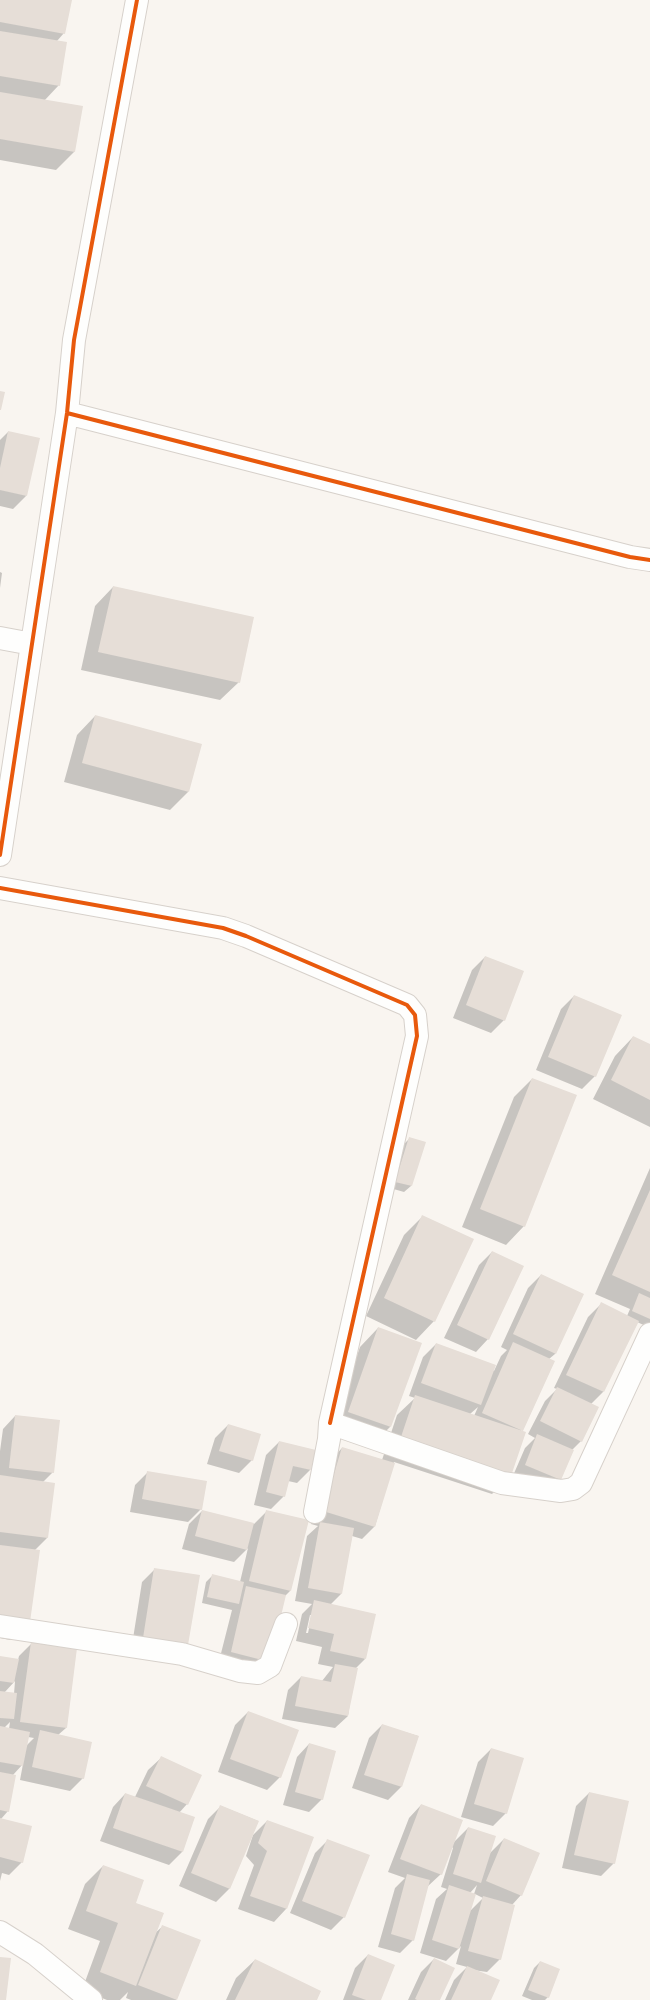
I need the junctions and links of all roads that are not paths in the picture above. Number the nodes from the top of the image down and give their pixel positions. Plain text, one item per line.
1 (137, 0) edge
2 (67, 413) junction
3 (650, 560) edge
4 (0, 638) edge
5 (32, 644) junction
6 (0, 856) edge
7 (0, 888) edge
8 (647, 1346) edge
9 (330, 1423) junction
10 (315, 1512) dead end
11 (286, 1624) dead end
12 (0, 1626) edge
13 (0, 1932) edge
14 (91, 2000) edge

1 - 2 street
2 - 3 street
2 - 5 street
4 - 5 street
5 - 6 street
7 - 9 street
8 - 9 street
9 - 10 street
11 - 12 street
13 - 14 street

